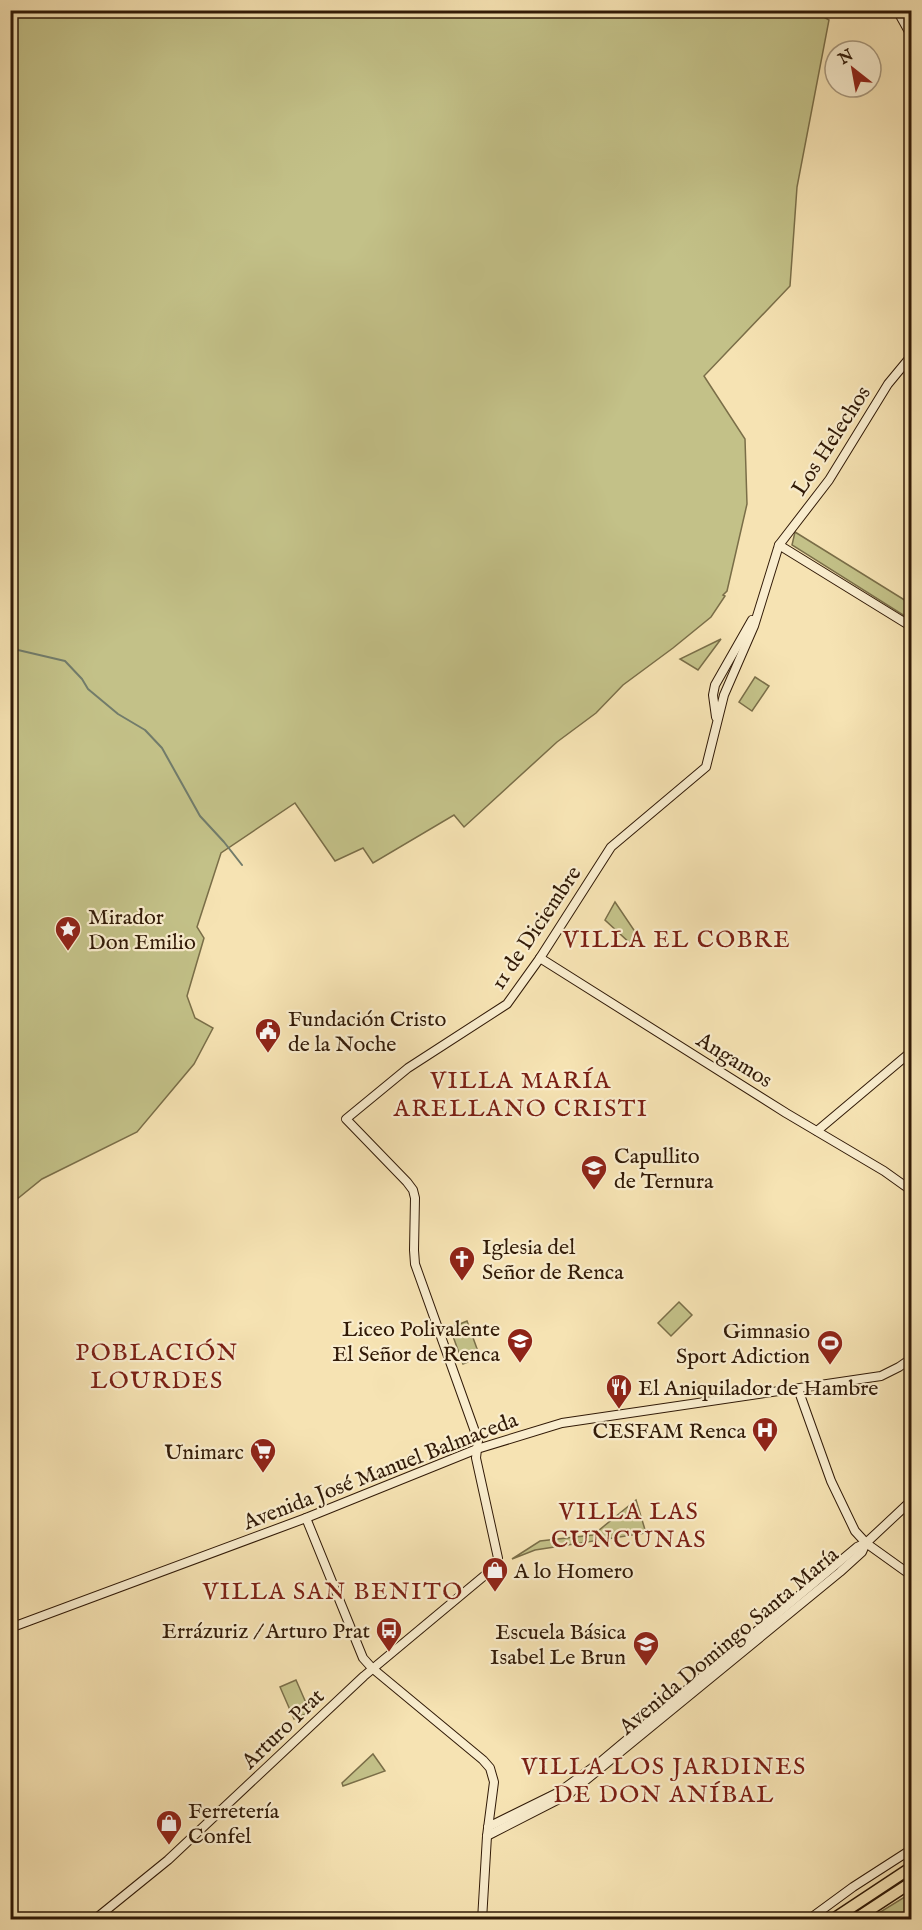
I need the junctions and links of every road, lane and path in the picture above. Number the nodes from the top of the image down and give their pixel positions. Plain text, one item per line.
1 (897, 10) edge
2 (912, 37) edge
3 (912, 355) edge
4 (779, 544) junction
5 (912, 627) edge
6 (540, 958) junction
7 (912, 1051) edge
8 (817, 1131) junction
9 (912, 1191) edge
10 (912, 1358) edge
11 (798, 1389) junction
12 (477, 1449) junction
13 (912, 1500) edge
14 (306, 1518) junction
15 (866, 1543) junction
16 (838, 1569) junction
17 (912, 1576) edge
18 (10, 1628) edge
19 (372, 1668) junction
20 (488, 1827) junction
21 (487, 1836) junction
22 (912, 1849) edge
23 (912, 1867) edge
24 (912, 1882) edge
25 (94, 1920) edge
26 (482, 1920) edge
27 (808, 1920) edge
28 (832, 1920) edge
29 (854, 1920) edge

1 - 2 street
3 - 4 street, Los Helechos
4 - 5 street
4 - 6 street, 11 de Diciembre
6 - 8 street, Angamos
6 - 12 street, 11 de Diciembre
7 - 8 street
8 - 9 street, Angamos
10 - 11 street, Avenida José Manuel Balmaceda
11 - 12 street, Avenida José Manuel Balmaceda
11 - 15 street
12 - 14 street, Avenida José Manuel Balmaceda
12 - 19 street, Arturo Prat
13 - 15 street, Avenida Domingo Santa María
14 - 18 street, Avenida José Manuel Balmaceda
14 - 19 street
15 - 16 street, Avenida Domingo Santa María
15 - 17 street
16 - 20 street, Avenida Domingo Santa María
16 - 21 street, Avenida Domingo Santa María
19 - 20 street
19 - 25 street, Arturo Prat
20 - 21 street
21 - 26 street
22 - 27 street
23 - 28 highway
24 - 29 highway

